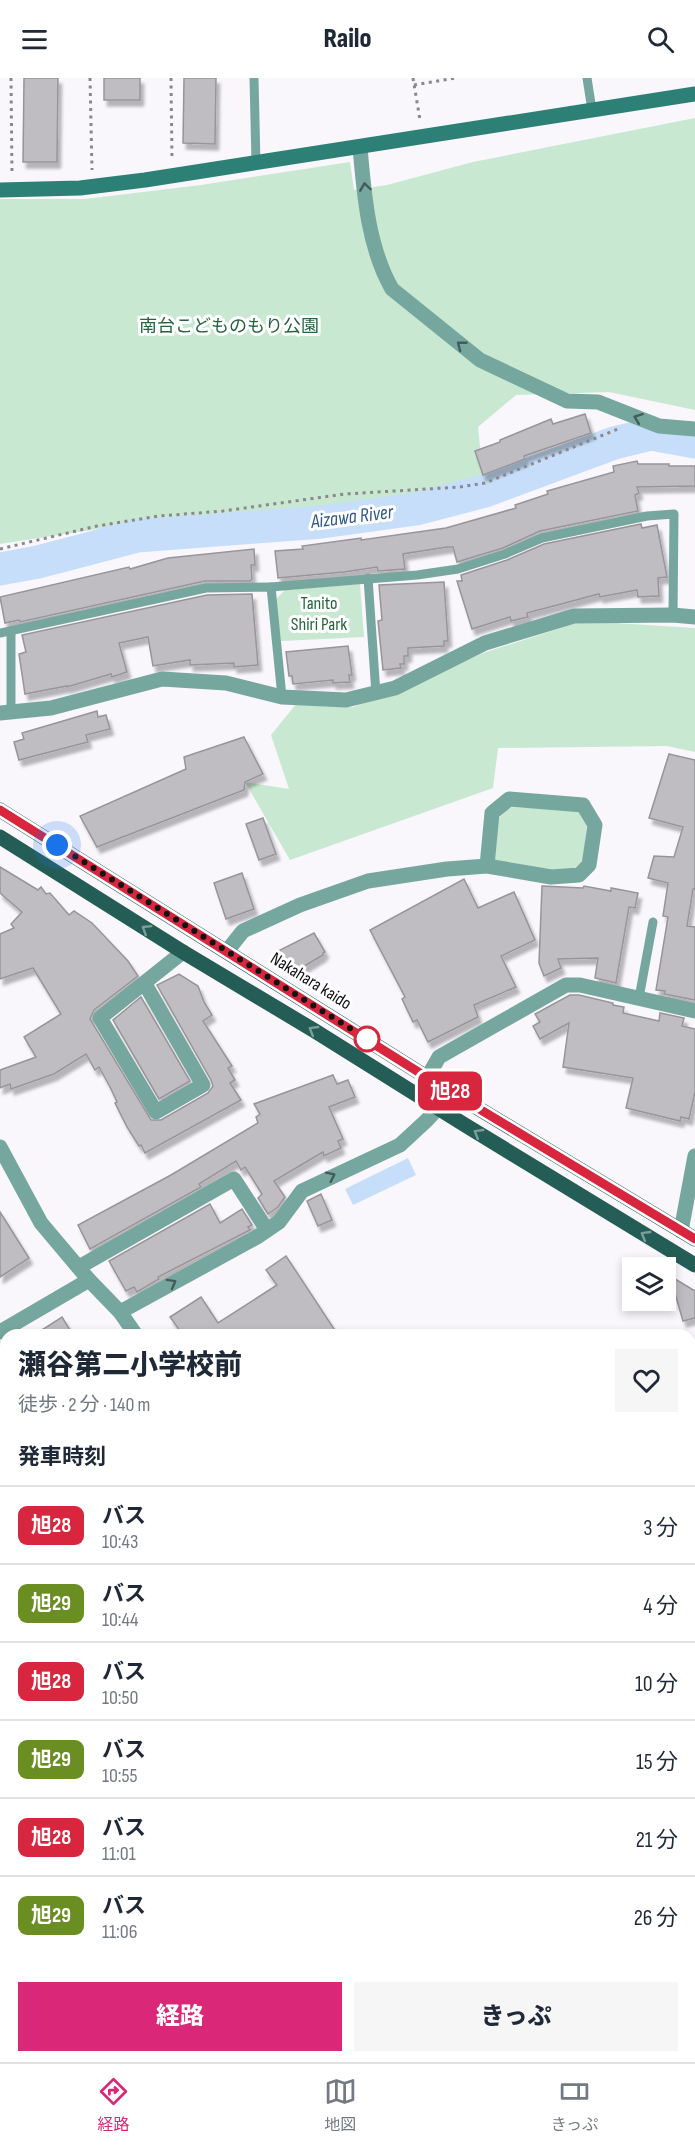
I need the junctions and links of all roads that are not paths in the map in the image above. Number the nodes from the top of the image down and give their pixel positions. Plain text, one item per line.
1 (254, 78) edge
2 (587, 78) edge
3 (695, 94) edge
4 (592, 110) junction
5 (360, 147) junction
6 (256, 163) junction
7 (0, 190) edge
8 (695, 429) edge
9 (368, 578) junction
10 (271, 587) junction
11 (673, 615) junction
12 (695, 617) edge
13 (11, 631) junction
14 (0, 633) edge
15 (376, 694) junction
16 (282, 697) junction
17 (5, 712) edge
18 (0, 810) edge
19 (0, 837) edge
20 (487, 866) junction
21 (653, 922) dead end
22 (227, 951) junction
23 (183, 952) junction
24 (145, 984) junction
25 (639, 998) junction
26 (695, 1011) edge
27 (428, 1078) junction
28 (448, 1090) junction
29 (418, 1094) junction
30 (438, 1108) junction
31 (0, 1147) edge
32 (695, 1156) edge
33 (267, 1230) junction
34 (681, 1231) junction
35 (695, 1239) edge
36 (695, 1265) edge
37 (79, 1267) junction
38 (89, 1280) junction
39 (120, 1312) junction
40 (5, 1329) edge
41 (132, 1329) edge

1 - 6 lane
2 - 4 lane
3 - 4 street
4 - 5 street
5 - 6 street
8 -> 5 street
6 - 7 street
9 - 10 lane
9 - 11 lane
9 - 15 lane
10 - 13 lane
10 - 16 lane
11 - 12 street
11 - 15 street
13 - 14 lane
13 - 17 lane
15 - 16 street
16 - 17 street
18 - 22 main road, Nakahara kaido
23 -> 19 main road
20 - 20 street
20 - 22 street
21 - 25 lane
22 - 27 main road, Nakahara kaido
23 - 24 street
29 -> 23 main road
24 - 24 street
25 - 26 street
25 - 27 street
27 - 28 main road, Nakahara kaido
27 - 29 street
28 - 30 street
28 - 34 main road, Nakahara kaido
29 - 30 main road
33 -> 30 street
36 -> 30 main road
31 - 37 street
32 - 34 street
33 - 37 street
39 -> 33 street
34 - 35 main road, Nakahara kaido
37 - 38 street
38 - 39 street
38 - 40 street
39 - 41 street

